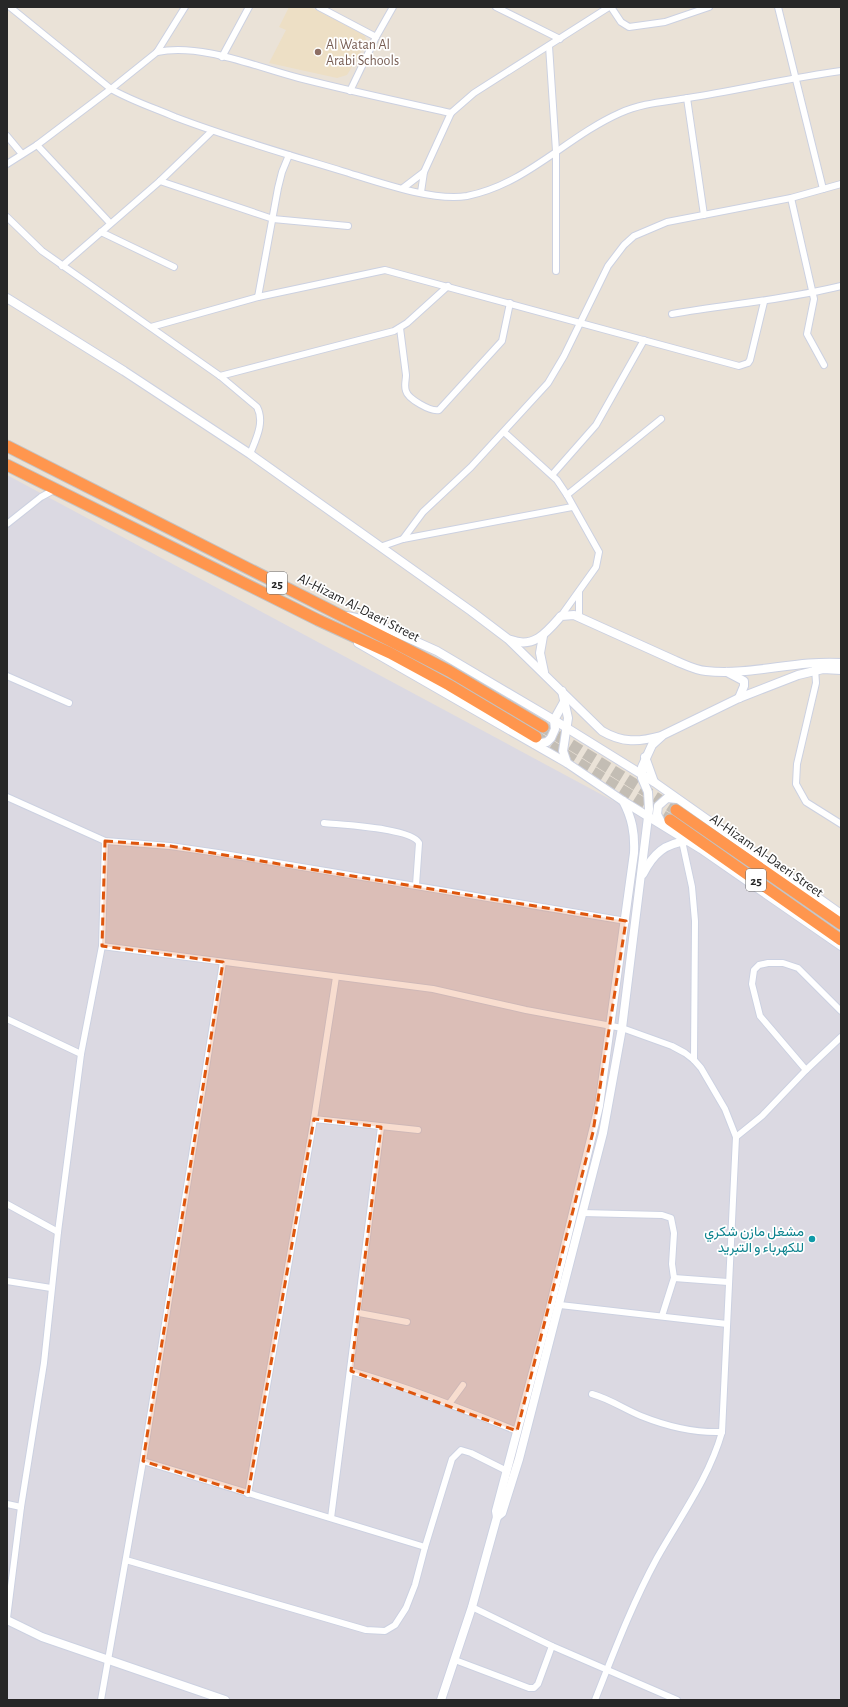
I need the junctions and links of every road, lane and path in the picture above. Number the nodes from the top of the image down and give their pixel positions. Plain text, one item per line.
1 (10, 7) edge
2 (185, 7) edge
3 (249, 7) edge
4 (319, 7) edge
5 (393, 7) edge
6 (610, 7) edge
7 (709, 7) edge
8 (778, 7) edge
9 (500, 8) edge
10 (376, 37) junction
11 (560, 39) junction
12 (549, 46) junction
13 (157, 52) junction
14 (222, 57) junction
15 (841, 71) edge
16 (796, 77) junction
17 (111, 89) junction
18 (350, 91) junction
19 (687, 98) junction
20 (451, 113) junction
21 (212, 131) junction
22 (7, 136) edge
23 (37, 145) junction
24 (556, 151) junction
25 (22, 154) junction
26 (289, 155) junction
27 (7, 164) edge
28 (424, 172) junction
29 (160, 181) junction
30 (841, 184) edge
31 (403, 188) junction
32 (823, 189) junction
33 (421, 192) junction
34 (791, 198) junction
35 (704, 215) junction
36 (7, 218) edge
37 (273, 219) junction
38 (110, 223) junction
39 (348, 226) dead end
40 (101, 232) junction
41 (62, 266) junction
42 (174, 267) dead end
43 (556, 271) dead end
44 (448, 286) junction
45 (841, 286) edge
46 (812, 293) junction
47 (258, 297) junction
48 (7, 298) edge
49 (764, 302) junction
50 (510, 303) junction
51 (672, 314) dead end
52 (580, 322) junction
53 (151, 327) junction
54 (400, 328) junction
55 (644, 340) junction
56 (824, 365) dead end
57 (220, 376) junction
58 (661, 419) dead end
59 (504, 432) junction
60 (7, 446) edge
61 (250, 454) junction
62 (7, 465) edge
63 (552, 475) junction
64 (54, 490) junction
65 (567, 495) junction
66 (572, 507) junction
67 (7, 524) edge
68 (403, 539) junction
69 (380, 547) junction
70 (579, 592) junction
71 (339, 614) junction
72 (561, 616) junction
73 (579, 616) junction
74 (543, 636) junction
75 (508, 639) junction
76 (841, 663) edge
77 (814, 667) junction
78 (841, 670) edge
79 (726, 672) junction
80 (545, 675) junction
81 (7, 676) edge
82 (562, 691) junction
83 (739, 698) junction
84 (564, 702) junction
85 (69, 703) dead end
86 (554, 720) junction
87 (543, 727) tunnel mouth
88 (567, 728) junction
89 (663, 735) junction
90 (536, 740) junction
91 (645, 757) junction
92 (567, 763) junction
93 (641, 774) junction
94 (654, 782) junction
95 (7, 796) edge
96 (678, 799) junction
97 (623, 801) junction
98 (648, 816) junction
99 (670, 818) junction
100 (838, 820) edge
101 (324, 822) dead end
102 (841, 824) edge
103 (105, 841) junction
104 (685, 841) junction
105 (640, 880) junction
106 (416, 885) junction
107 (628, 906) junction
108 (637, 906) junction
109 (841, 914) edge
110 (626, 922) junction
111 (841, 924) edge
112 (841, 940) edge
113 (102, 946) junction
114 (841, 946) edge
115 (222, 962) junction
116 (336, 977) junction
117 (841, 1011) edge
118 (7, 1019) edge
119 (611, 1026) junction
120 (622, 1028) junction
121 (841, 1037) edge
122 (81, 1054) junction
123 (694, 1060) junction
124 (806, 1070) junction
125 (314, 1119) junction
126 (381, 1127) junction
127 (418, 1130) dead end
128 (736, 1137) junction
129 (7, 1204) edge
130 (582, 1213) junction
131 (58, 1232) junction
132 (674, 1278) junction
133 (7, 1281) edge
134 (728, 1282) junction
135 (51, 1288) junction
136 (560, 1305) junction
137 (359, 1313) junction
138 (662, 1316) junction
139 (406, 1322) dead end
140 (727, 1324) junction
141 (351, 1371) junction
142 (464, 1385) dead end
143 (592, 1394) dead end
144 (449, 1404) junction
145 (517, 1431) junction
146 (722, 1432) junction
147 (143, 1461) junction
148 (507, 1471) junction
149 (248, 1494) junction
150 (7, 1504) edge
151 (21, 1507) junction
152 (497, 1516) junction
153 (331, 1518) junction
154 (425, 1547) junction
155 (126, 1560) junction
156 (472, 1607) junction
157 (7, 1619) edge
158 (552, 1646) junction
159 (107, 1658) junction
160 (455, 1660) junction
161 (607, 1669) junction
162 (101, 1700) edge
163 (225, 1700) edge
164 (441, 1700) edge
165 (596, 1700) edge
166 (677, 1700) edge

1 - 17 street
2 - 13 street
3 - 14 street
4 - 10 street
5 - 10 street
6 - 7 street
6 - 11 street
8 - 16 street
9 - 11 street
10 - 18 street
11 - 12 street
12 - 20 street
12 - 24 street
13 - 14 street
13 - 17 street
14 - 18 street
15 - 16 street
16 - 19 street
16 - 32 street
17 - 21 street
17 - 23 street
18 - 20 street
19 - 24 street
19 - 35 street
20 - 28 street
21 - 26 street
21 - 29 street
22 - 25 street
23 - 25 street
23 - 38 street
24 - 33 street
24 - 43 street
25 - 27 street
26 - 31 street
26 - 37 street
28 - 31 street
28 - 33 street
29 - 37 street
29 - 38 street
30 - 32 street
31 - 33 street
32 - 34 street
34 - 35 street
34 - 46 street
35 - 52 street
36 - 41 street
37 - 39 street
37 - 47 street
38 - 40 street
40 - 41 street
40 - 42 street
41 - 53 street
44 - 47 street
44 - 50 street
44 - 54 street
45 - 46 street
46 - 49 street
46 - 56 street
47 - 53 street
48 - 61 street
49 - 51 street
49 - 55 street
50 - 52 street
50 - 54 street
52 - 55 street
52 - 59 street
53 - 57 street
54 - 57 street
55 - 63 street
57 - 61 street
58 - 65 street
59 - 63 street
59 - 68 street
60 - 71 highway, Al-Hizam Al-Daeri Street / 25
61 - 69 street
62 - 64 highway, Al-Hizam Al-Daeri Street / 25
63 - 65 street
64 - 67 street
64 - 90 highway, Al-Hizam Al-Daeri Street / 25
65 - 66 street
66 - 68 street
66 - 70 street
68 - 69 street
69 - 75 street
70 - 72 street
70 - 73 street
71 - 86 street
71 - 87 highway, Al-Hizam Al-Daeri Street / 25
72 - 73 street
72 - 74 street
73 - 79 street
74 - 75 street
74 - 80 street
75 - 80 street
76 - 77 street
77 - 78 street
77 - 79 street
77 - 83 street
77 - 100 street
79 - 83 street
80 - 82 street
81 - 85 street
82 - 84 street
82 - 89 street
83 - 89 street
84 - 86 street
84 - 88 street
86 - 88 street
86 - 90 street
88 - 92 street
88 - 93 street
89 - 91 street
90 - 92 street
91 - 93 street
91 - 94 street
92 - 97 street
93 - 94 street
93 - 98 street
94 - 96 street
95 - 103 street
96 - 99 street
96 - 109 street
97 - 98 street
97 - 107 street
98 - 99 street
98 - 105 street
99 - 104 street
99 - 111 highway, Al-Hizam Al-Daeri Street / 25
99 - 112 highway, Al-Hizam Al-Daeri Street / 25
100 - 102 street
101 - 106 street
103 - 106 street
103 - 113 street
104 - 105 street
104 - 114 street
104 - 123 street
105 - 108 street
106 - 110 street
107 - 108 street
107 - 110 street
108 - 120 street
110 - 119 street
113 - 115 street
113 - 122 street
115 - 116 street
115 - 147 street
116 - 119 street
116 - 125 street
117 - 124 street
118 - 122 street
119 - 120 street
119 - 145 street
120 - 123 street
120 - 130 street
121 - 124 street
122 - 131 street
123 - 128 street
124 - 128 street
125 - 126 street
125 - 149 street
126 - 127 street
126 - 137 street
128 - 134 street
129 - 131 street
130 - 132 street
130 - 136 street
131 - 135 street
132 - 134 street
132 - 138 street
133 - 135 street
134 - 140 street
135 - 151 street
136 - 138 street
136 - 152 street
137 - 139 street
137 - 141 street
138 - 140 street
140 - 146 street
141 - 144 street
141 - 153 street
142 - 144 street
143 - 146 street
144 - 145 street
145 - 148 street
146 - 161 street
147 - 149 street
147 - 155 street
148 - 152 street
148 - 154 street
149 - 153 street
150 - 151 street
151 - 157 street
152 - 156 street
153 - 154 street
154 - 155 street
155 - 159 street
156 - 158 street
156 - 160 street
157 - 159 street
158 - 160 street
158 - 161 street
159 - 162 street
159 - 163 street
160 - 164 street
161 - 165 street
161 - 166 street

